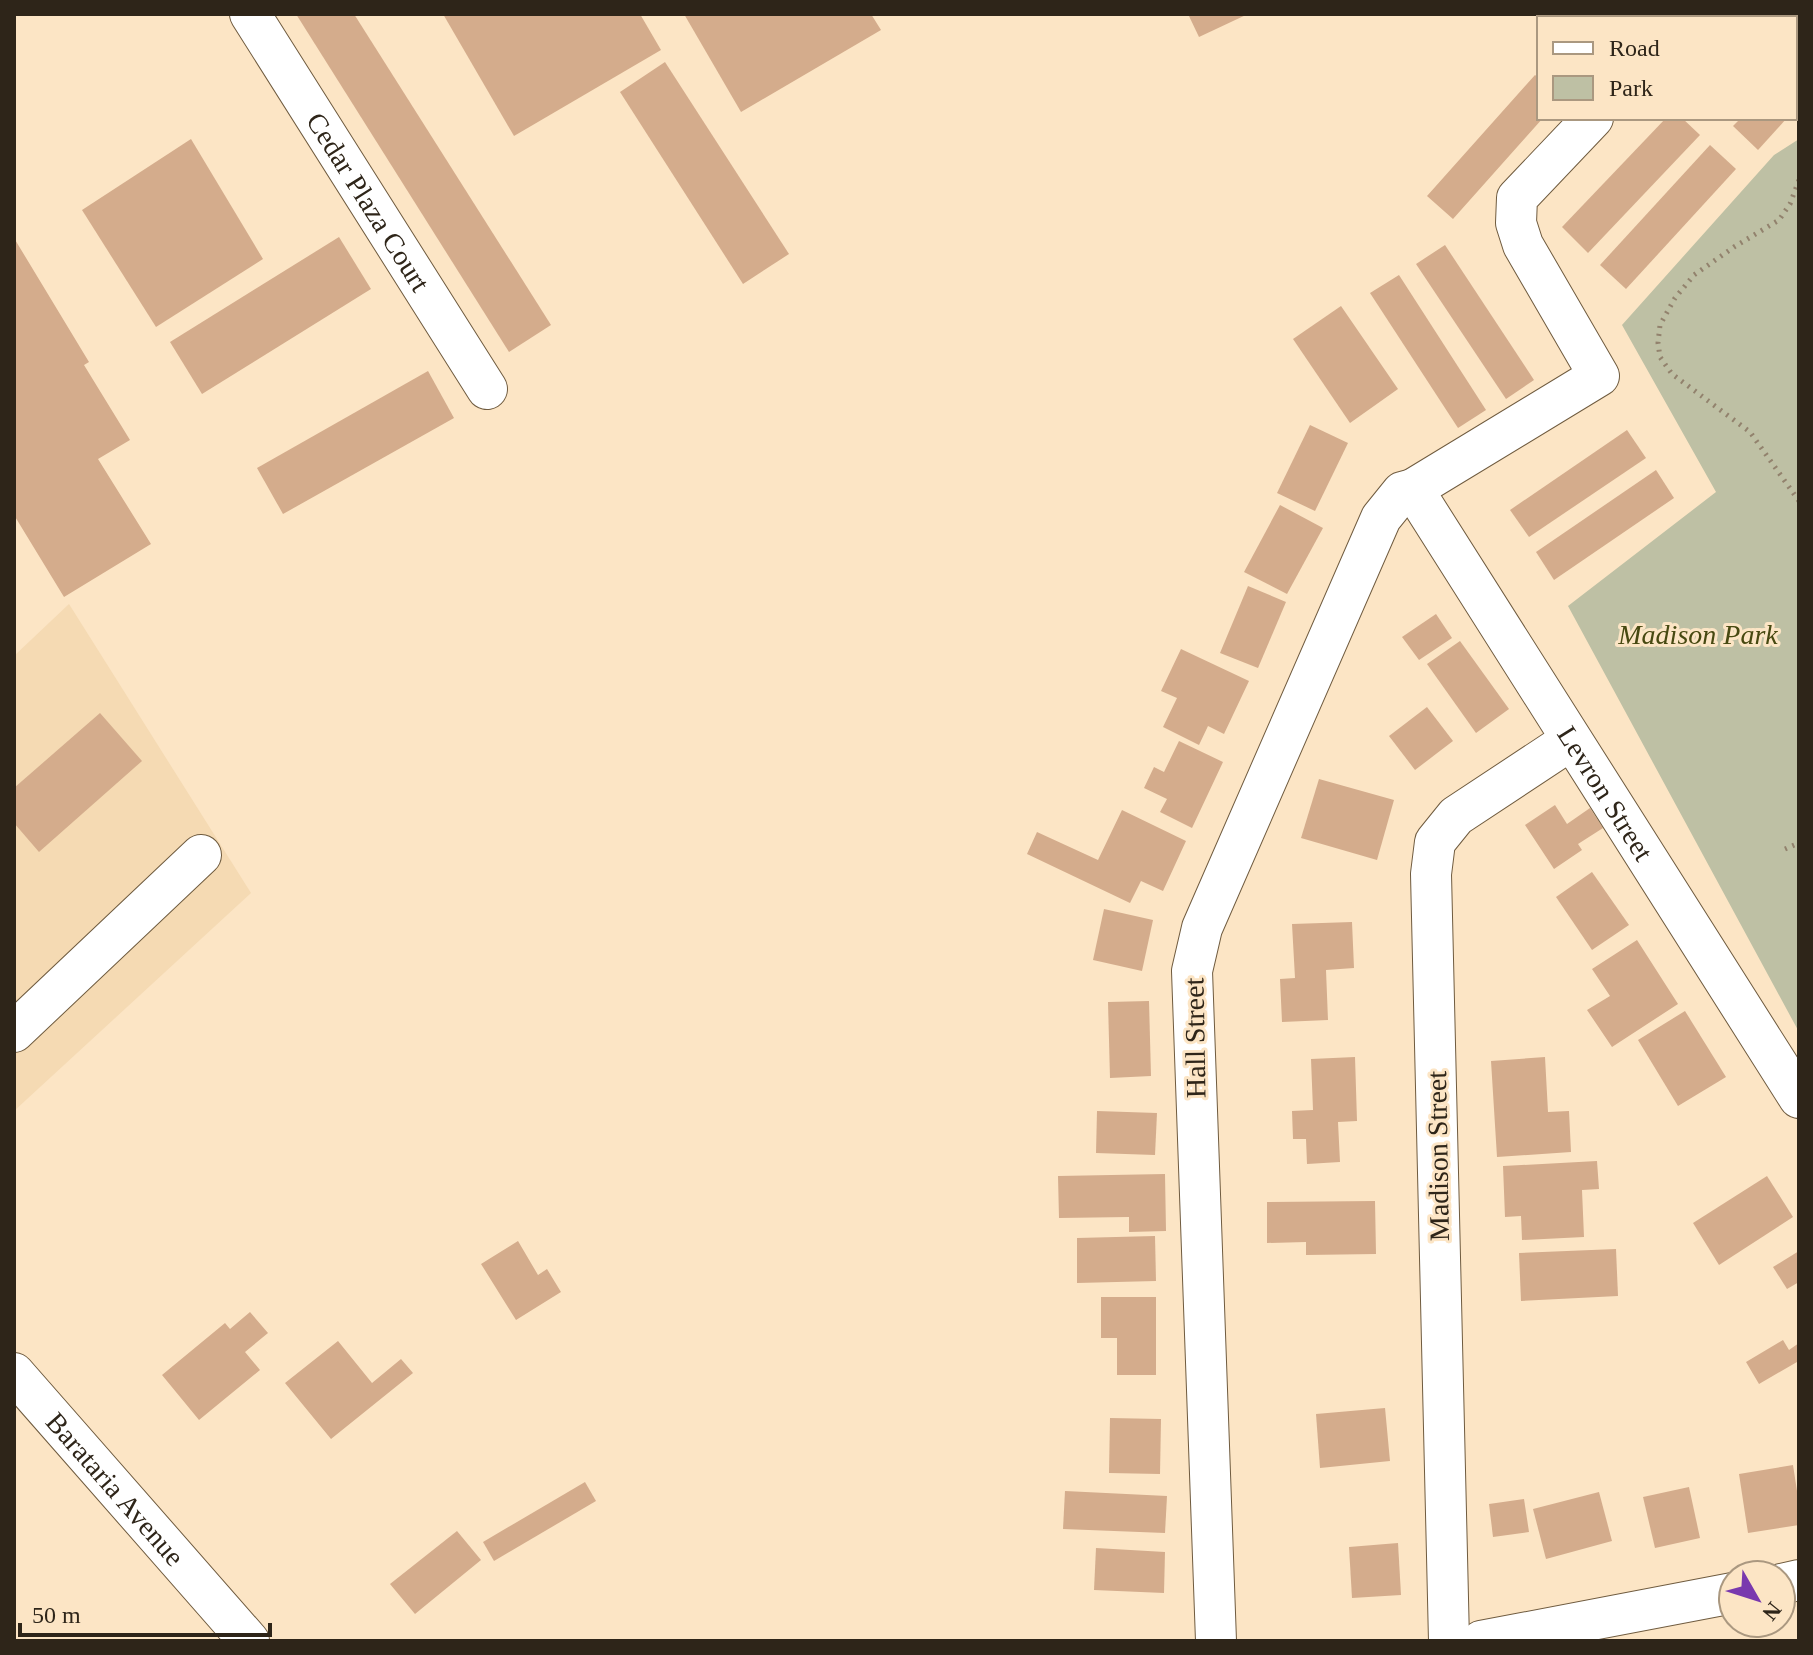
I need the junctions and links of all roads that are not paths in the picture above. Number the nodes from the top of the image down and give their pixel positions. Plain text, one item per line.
1 (250, 14) edge
2 (1591, 120) edge
3 (487, 389) dead end
4 (1413, 489) junction
5 (1571, 740) junction
6 (201, 855) dead end
7 (14, 1032) edge
8 (1799, 1098) edge
9 (14, 1373) edge
10 (1717, 1596) edge
11 (249, 1641) edge
12 (1216, 1641) edge
13 (1449, 1641) edge
14 (1481, 1641) edge

1 - 3 street, Cedar Plaza Court
2 - 4 street, Hall Street
4 - 5 street, Levron Street
4 - 12 street, Hall Street
5 - 8 street, Levron Street
5 - 13 street, Madison Street
6 - 7 street
9 - 11 street, Barataria Avenue
10 - 14 street

